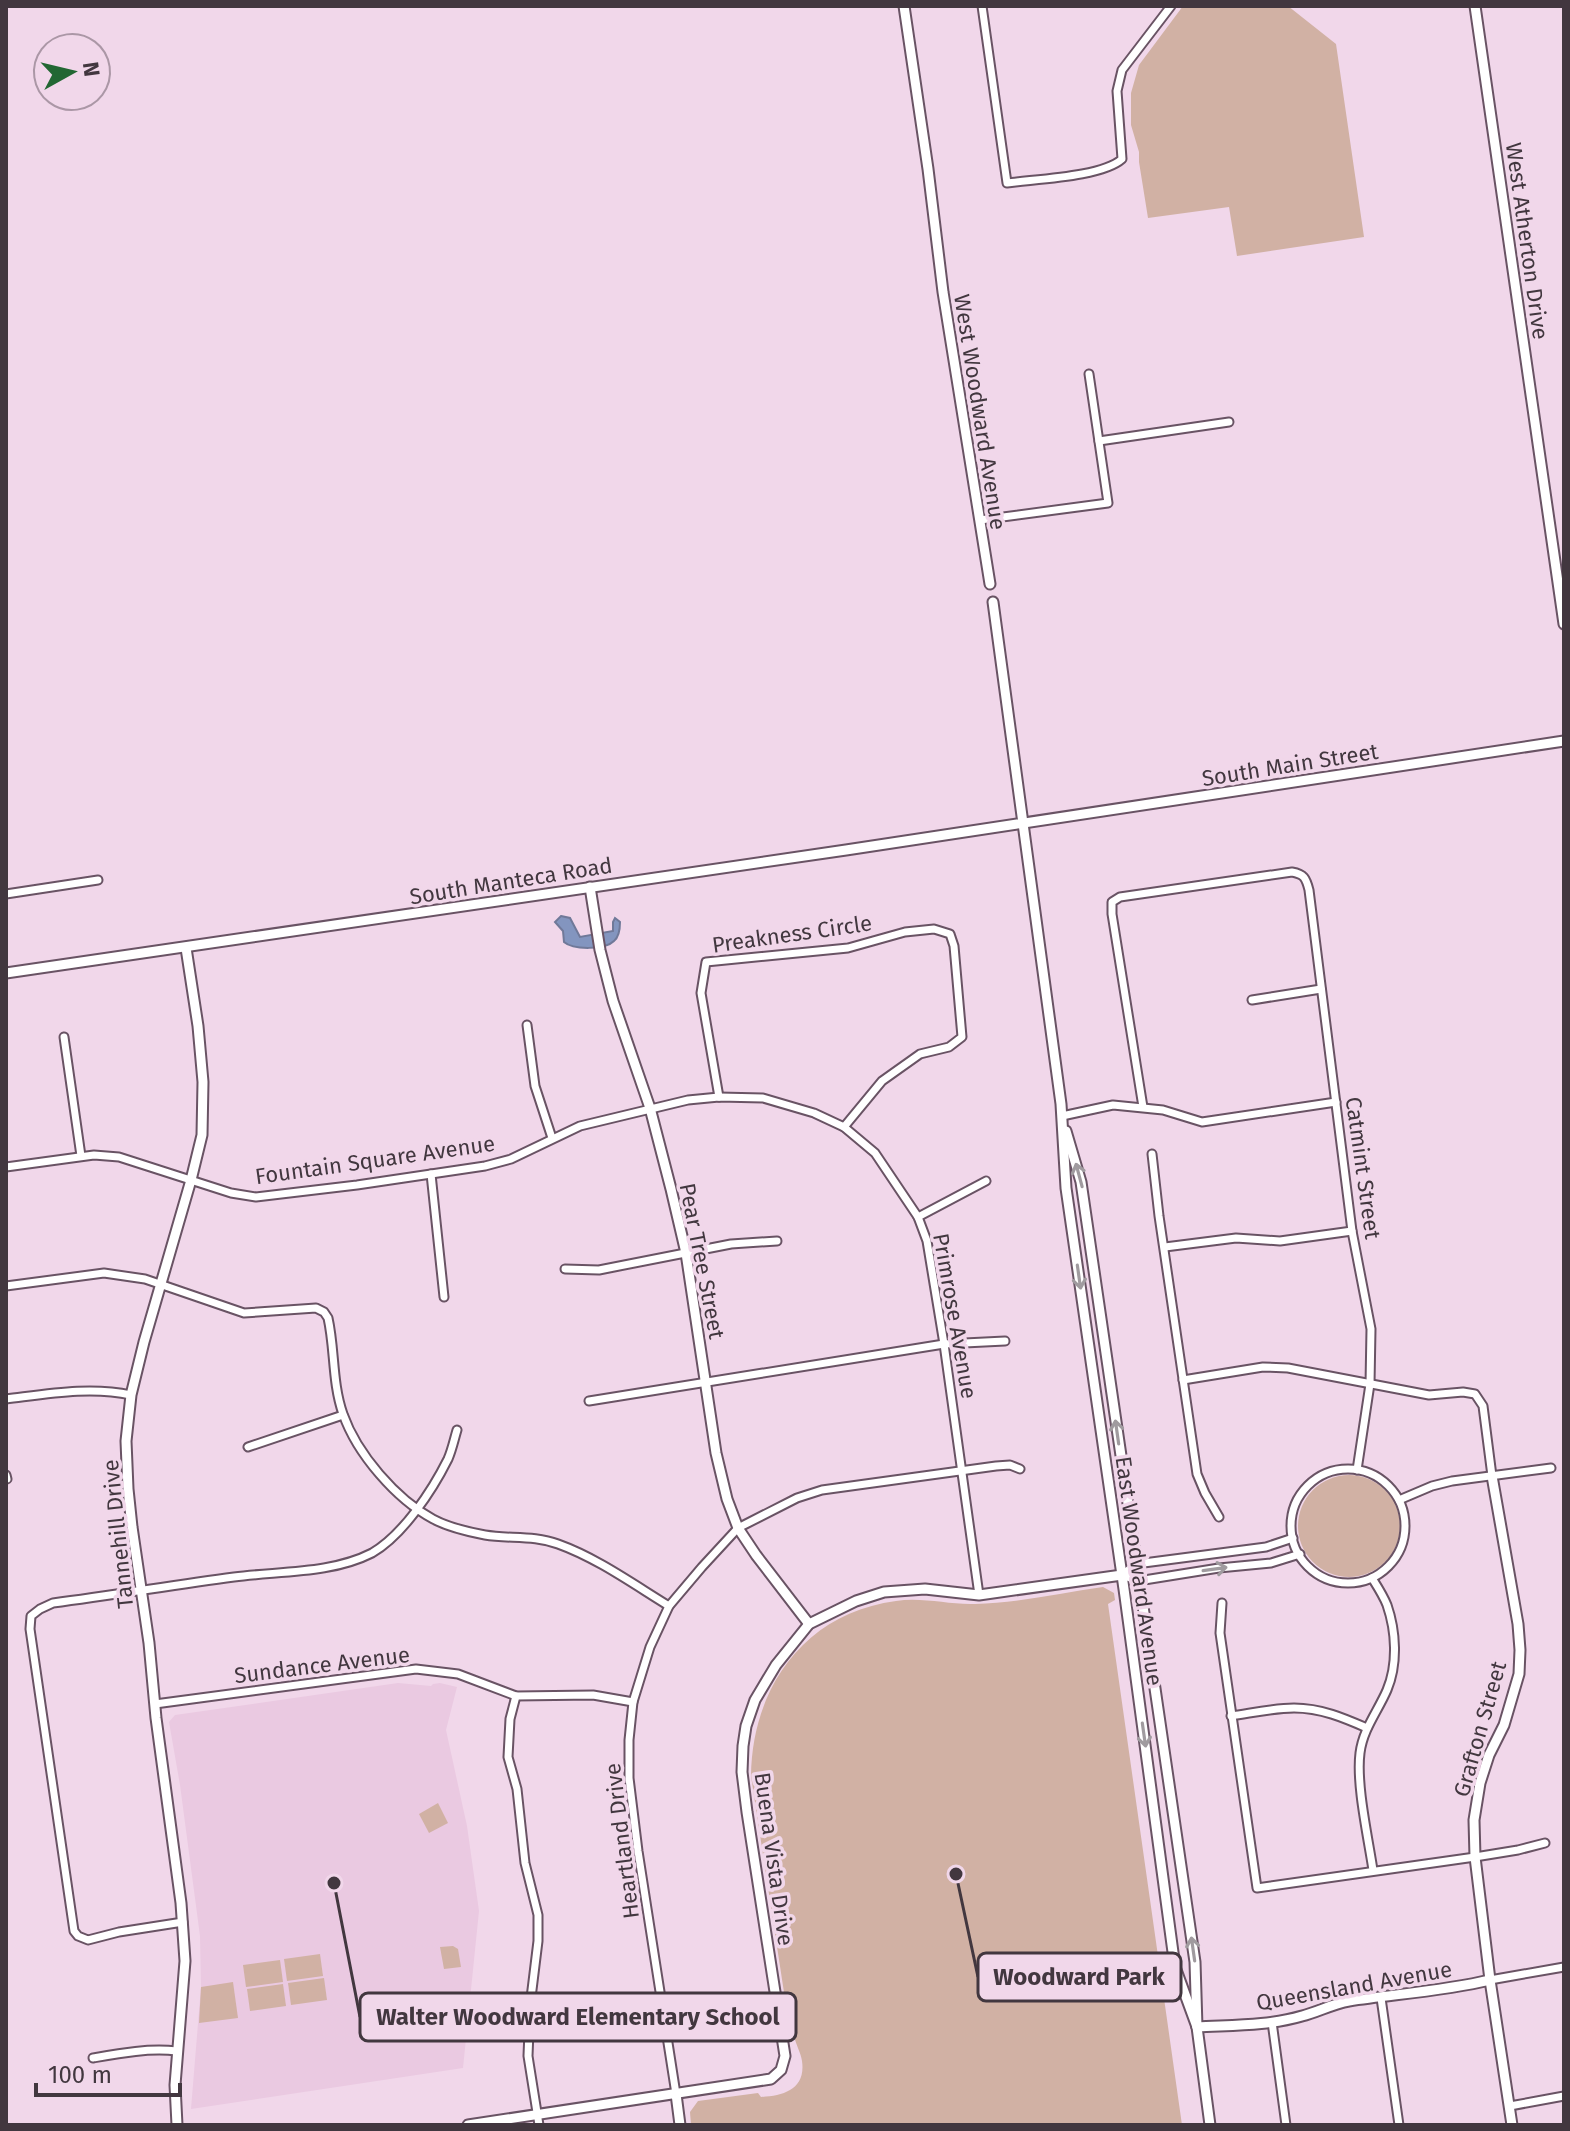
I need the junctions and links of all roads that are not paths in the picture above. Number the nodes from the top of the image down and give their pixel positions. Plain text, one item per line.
1 (904, 6) edge
2 (982, 6) edge
3 (1171, 6) edge
4 (1475, 6) edge
5 (1089, 374) dead end
6 (1229, 422) dead end
7 (1099, 441) junction
8 (980, 520) junction
9 (990, 584) joint
10 (993, 602) joint
11 (1564, 624) edge
12 (1564, 741) edge
13 (1021, 823) junction
14 (98, 880) dead end
15 (590, 887) junction
16 (6, 894) edge
17 (186, 948) junction
18 (6, 973) edge
19 (1321, 989) junction
20 (1252, 1000) dead end
21 (527, 1025) dead end
22 (64, 1037) dead end
23 (719, 1097) junction
24 (1336, 1102) junction
25 (1143, 1107) junction
26 (650, 1108) junction
27 (1062, 1116) junction
28 (844, 1127) junction
29 (552, 1138) junction
30 (1152, 1154) dead end
31 (81, 1156) junction
32 (6, 1167) edge
33 (431, 1174) junction
34 (191, 1180) junction
35 (986, 1181) dead end
36 (918, 1217) junction
37 (1352, 1231) junction
38 (777, 1241) dead end
39 (1165, 1247) junction
40 (686, 1253) junction
41 (565, 1269) dead end
42 (160, 1285) junction
43 (6, 1286) edge
44 (444, 1297) dead end
45 (1005, 1341) dead end
46 (944, 1344) junction
47 (1183, 1380) junction
48 (706, 1382) junction
49 (1370, 1384) junction
50 (131, 1395) junction
51 (6, 1399) edge
52 (589, 1401) dead end
53 (343, 1415) junction
54 (457, 1430) dead end
55 (248, 1447) dead end
56 (1551, 1468) dead end
57 (1020, 1469) dead end
58 (1357, 1470) junction
59 (961, 1472) junction
60 (1492, 1476) junction
61 (1399, 1500) junction
62 (417, 1508) junction
63 (1219, 1517) dead end
64 (738, 1528) junction
65 (1293, 1538) junction
66 (1300, 1554) junction
67 (1136, 1564) junction
68 (1122, 1575) junction
69 (1372, 1578) junction
70 (1138, 1581) junction
71 (142, 1591) junction
72 (979, 1595) junction
73 (1222, 1603) dead end
74 (669, 1606) junction
75 (809, 1624) junction
76 (516, 1696) junction
77 (633, 1702) junction
78 (155, 1704) junction
79 (1231, 1716) junction
80 (1367, 1728) junction
81 (1545, 1843) dead end
82 (1475, 1857) junction
83 (1373, 1870) junction
84 (183, 1922) junction
85 (1564, 1967) edge
86 (1490, 1980) junction
87 (1381, 1998) junction
88 (1272, 2022) junction
89 (1197, 2027) junction
90 (177, 2051) junction
91 (93, 2058) dead end
92 (676, 2094) junction
93 (1564, 2096) edge
94 (1510, 2106) junction
95 (538, 2120) edge
96 (177, 2125) edge
97 (468, 2125) edge
98 (680, 2125) edge
99 (1210, 2125) edge
100 (1286, 2125) edge
101 (1399, 2125) edge
102 (1512, 2125) edge

1 - 8 street, West Woodward Avenue
2 - 3 street
4 - 11 street, West Atherton Drive
5 - 7 street
6 - 7 street
7 - 8 street
8 - 9 street, West Woodward Avenue
9 - 10 street, West Woodward Avenue
10 - 13 street, West Woodward Avenue
12 - 13 street, South Main Street
13 - 15 street, South Manteca Road
13 - 27 street, East Woodward Avenue
14 - 16 street
15 - 17 street, South Manteca Road
15 - 26 street, Pear Tree Street
17 - 18 street, South Manteca Road
17 - 34 street, Tannehill Drive
19 - 20 street
19 - 24 street, Catmint Street
19 - 25 street, Catmint Street
21 - 29 street
22 - 31 street
23 - 26 street, Primrose Avenue
23 - 28 street, Primrose Avenue
23 - 28 street, Preakness Circle
24 - 25 street
24 - 37 street, Catmint Street
25 - 27 street
26 - 29 street, Fountain Square Avenue
26 - 40 street, Pear Tree Street
67 -> 27 street, East Woodward Avenue
27 -> 68 street, East Woodward Avenue
28 - 36 street, Primrose Avenue
29 - 33 street, Fountain Square Avenue
30 - 39 street
31 - 32 street, Fountain Square Avenue
31 - 34 street, Fountain Square Avenue
33 - 34 street, Fountain Square Avenue
33 - 44 street
34 - 42 street, Tannehill Drive
35 - 36 street
36 - 46 street, Primrose Avenue
37 - 39 street
37 - 49 street, Catmint Street
38 - 40 street
39 - 47 street
40 - 41 street
40 - 48 street, Pear Tree Street
42 - 43 street
42 - 50 street, Tannehill Drive
42 - 53 street
45 - 46 street
46 - 48 street
46 - 59 street, Primrose Avenue
47 - 49 street
47 - 63 street
48 - 52 street
48 - 64 street, Pear Tree Street
49 - 58 street, Catmint Street
49 - 60 street, Grafton Street
50 - 51 street
50 - 71 street, Tannehill Drive
53 - 55 street
53 - 62 street
54 - 62 street
56 - 60 street
57 - 59 street, Heartland Drive
58 - 61 street
58 - 65 street
59 - 64 street, Heartland Drive
59 - 72 street, Primrose Avenue
60 - 61 street
60 - 82 street, Grafton Street
61 - 69 street
62 - 71 street
62 - 74 street
64 - 74 street, Heartland Drive
64 - 75 street, Pear Tree Street
65 - 66 street
65 - 67 street
66 - 69 street
70 -> 66 street, Buena Vista Drive
67 - 68 street
67 - 70 street, East Woodward Avenue
68 - 70 street, Buena Vista Drive
68 - 72 street, Buena Vista Drive
68 -> 89 street, East Woodward Avenue
69 - 80 street
89 -> 70 street, East Woodward Avenue
71 - 78 street, Tannehill Drive
71 - 84 street
72 - 75 street, Buena Vista Drive
73 - 79 street
74 - 77 street, Heartland Drive
75 - 92 street, Buena Vista Drive
76 - 77 street, Sundance Avenue
76 - 78 street, Sundance Avenue
76 - 95 street
77 - 92 street, Heartland Drive
78 - 84 street, Tannehill Drive
79 - 80 street
79 - 83 street
80 - 83 street
81 - 82 street
82 - 83 street
82 - 86 street, Grafton Street
84 - 90 street, Tannehill Drive
85 - 86 street, Queensland Avenue
86 - 87 street, Queensland Avenue
86 - 94 street, Grafton Street
87 - 88 street, Queensland Avenue
87 - 101 street
88 - 89 street, Queensland Avenue
88 - 100 street
89 - 99 street, East Woodward Avenue
90 - 91 street
90 - 96 street, Tannehill Drive
92 - 95 street, Buena Vista Drive
92 - 98 street, Heartland Drive
93 - 94 street
94 - 102 street, Grafton Street
95 - 97 street, Buena Vista Drive

